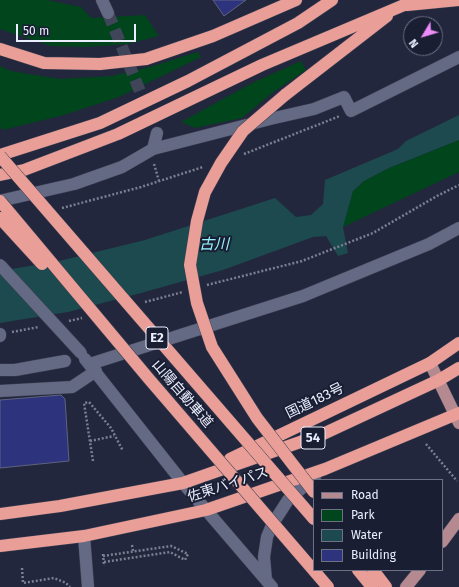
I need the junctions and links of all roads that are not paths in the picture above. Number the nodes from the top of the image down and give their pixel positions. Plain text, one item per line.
1 (102, 0) edge
2 (296, 0) edge
3 (332, 0) edge
4 (416, 0) edge
5 (427, 0) edge
6 (459, 0) edge
7 (407, 2) edge
8 (108, 13) tunnel mouth
9 (0, 50) edge
10 (459, 57) edge
11 (157, 133) tunnel mouth
12 (153, 154) junction
13 (0, 156) edge
14 (0, 175) edge
15 (0, 201) edge
16 (0, 218) edge
17 (459, 228) edge
18 (0, 265) edge
19 (459, 343) edge
20 (65, 362) dead end
21 (430, 363) junction
22 (93, 368) junction
23 (459, 368) edge
24 (0, 370) edge
25 (149, 379) junction
26 (439, 380) junction
27 (0, 391) edge
28 (458, 417) edge
29 (325, 469) junction
30 (183, 483) junction
31 (313, 491) edge
32 (206, 510) junction
33 (0, 514) edge
34 (313, 518) edge
35 (459, 519) edge
36 (84, 536) junction
37 (443, 541) edge
38 (0, 546) edge
39 (313, 570) edge
40 (314, 571) edge
41 (359, 571) edge
42 (374, 571) edge
43 (419, 571) edge
44 (269, 583) edge
45 (88, 587) edge
46 (328, 587) edge
47 (372, 587) edge
48 (386, 587) edge
49 (406, 587) edge

1 - 8 street
2 - 9 highway
3 - 13 highway
4 - 7 highway
5 - 7 highway
6 - 7 highway
7 - 14 highway
7 - 31 highway, bridge
10 - 12 street
11 - 12 street
12 - 15 street
13 - 34 highway, 山陽自動車道 / E2, bridge
15 - 25 highway, 山陽自動車道 / E2, bridge
16 - 25 highway, bridge
17 - 22 street
18 - 22 street, bridge
19 - 21 highway, 国道183号
20 - 24 street
21 - 26 main road
21 - 30 highway, 国道183号
22 - 27 street
22 - 30 street
23 - 26 highway, 54
25 - 39 highway, 山陽自動車道 / E2, bridge
26 - 28 main road
26 - 30 highway, 佐東バイパス / 54
28 - 29 highway, 佐東バイパス / 54
29 - 32 highway, 佐東バイパス / 54
29 - 44 street
30 - 32 street
30 - 33 highway, 佐東バイパス / 54
32 - 36 highway, 佐東バイパス / 54
32 - 44 street
35 - 37 main road
36 - 38 highway, 佐東バイパス / 54
36 - 45 street
40 - 46 highway, 山陽自動車道 / E2, bridge
41 - 47 highway
42 - 48 highway
43 - 49 main road

